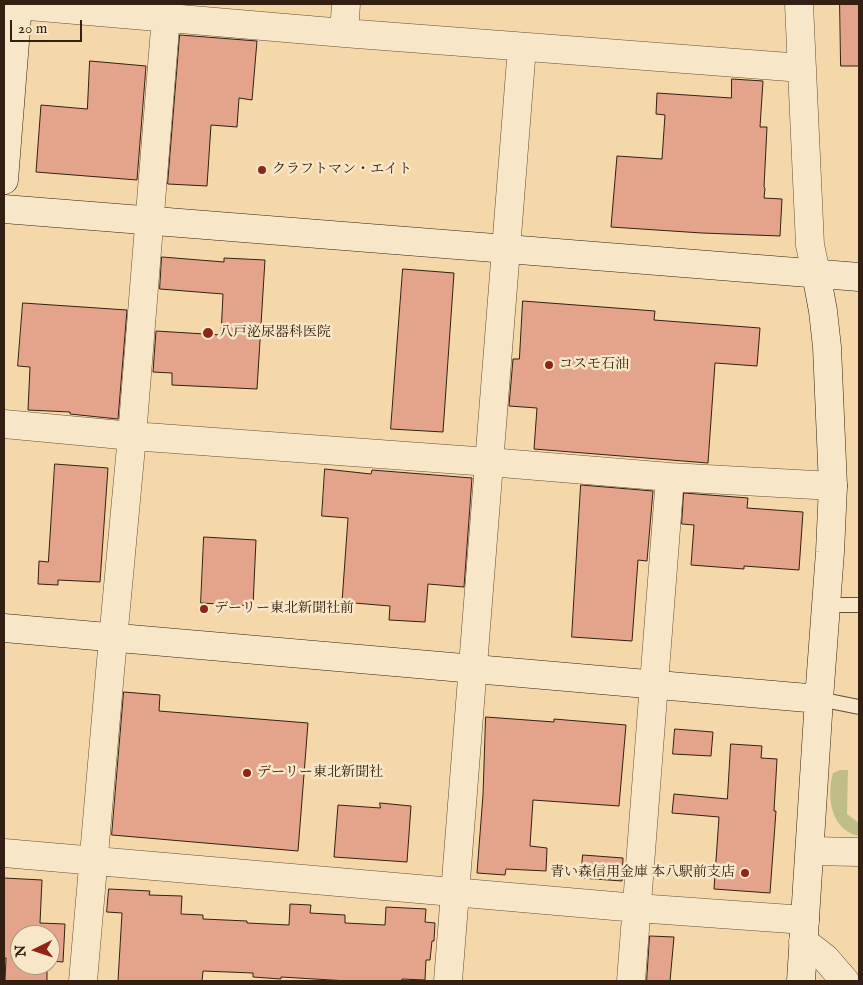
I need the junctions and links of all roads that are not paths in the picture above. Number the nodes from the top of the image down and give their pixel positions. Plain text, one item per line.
1 (14, 4) edge
2 (346, 4) edge
3 (799, 4) edge
4 (166, 11) edge
5 (344, 33) junction
6 (522, 47) junction
7 (802, 68) junction
8 (4, 180) edge
9 (4, 209) edge
10 (149, 219) junction
11 (506, 248) junction
12 (816, 273) junction
13 (859, 277) edge
14 (4, 424) edge
15 (132, 436) junction
16 (489, 462) junction
17 (670, 478) junction
18 (833, 486) junction
19 (827, 605) junction
20 (859, 606) edge
21 (4, 628) edge
22 (114, 638) junction
23 (473, 669) junction
24 (654, 685) junction
25 (819, 699) junction
26 (859, 708) edge
27 (810, 851) junction
28 (859, 852) edge
29 (4, 853) edge
30 (93, 861) junction
31 (455, 892) junction
32 (637, 908) junction
33 (804, 931) junction
34 (83, 981) edge
35 (448, 981) edge
36 (631, 981) edge
37 (800, 981) edge
38 (845, 981) edge

1 - 4 street
1 - 8 street
2 - 5 street
3 - 7 street
4 - 5 street
4 - 10 street
5 - 6 street
6 - 7 street
6 - 11 street
7 - 12 street
9 - 10 street
10 - 11 street
10 - 15 street
11 - 12 street
11 - 16 street
12 - 13 street
12 - 18 street
14 - 15 street
15 - 16 street
15 - 22 street
16 - 17 street
16 - 23 street
17 - 18 street
17 - 24 street
18 - 19 street
19 - 20 lane
19 - 25 street
21 - 22 street
22 - 23 street
22 - 30 street
23 - 24 street
23 - 31 street
24 - 25 street
24 - 32 street
25 - 26 lane
25 - 27 street
27 - 28 street
27 - 33 street
29 - 30 street
30 - 31 street
30 - 34 street
31 - 32 street
31 - 35 street
32 - 33 street
32 - 36 street
33 - 37 street
33 - 38 street

